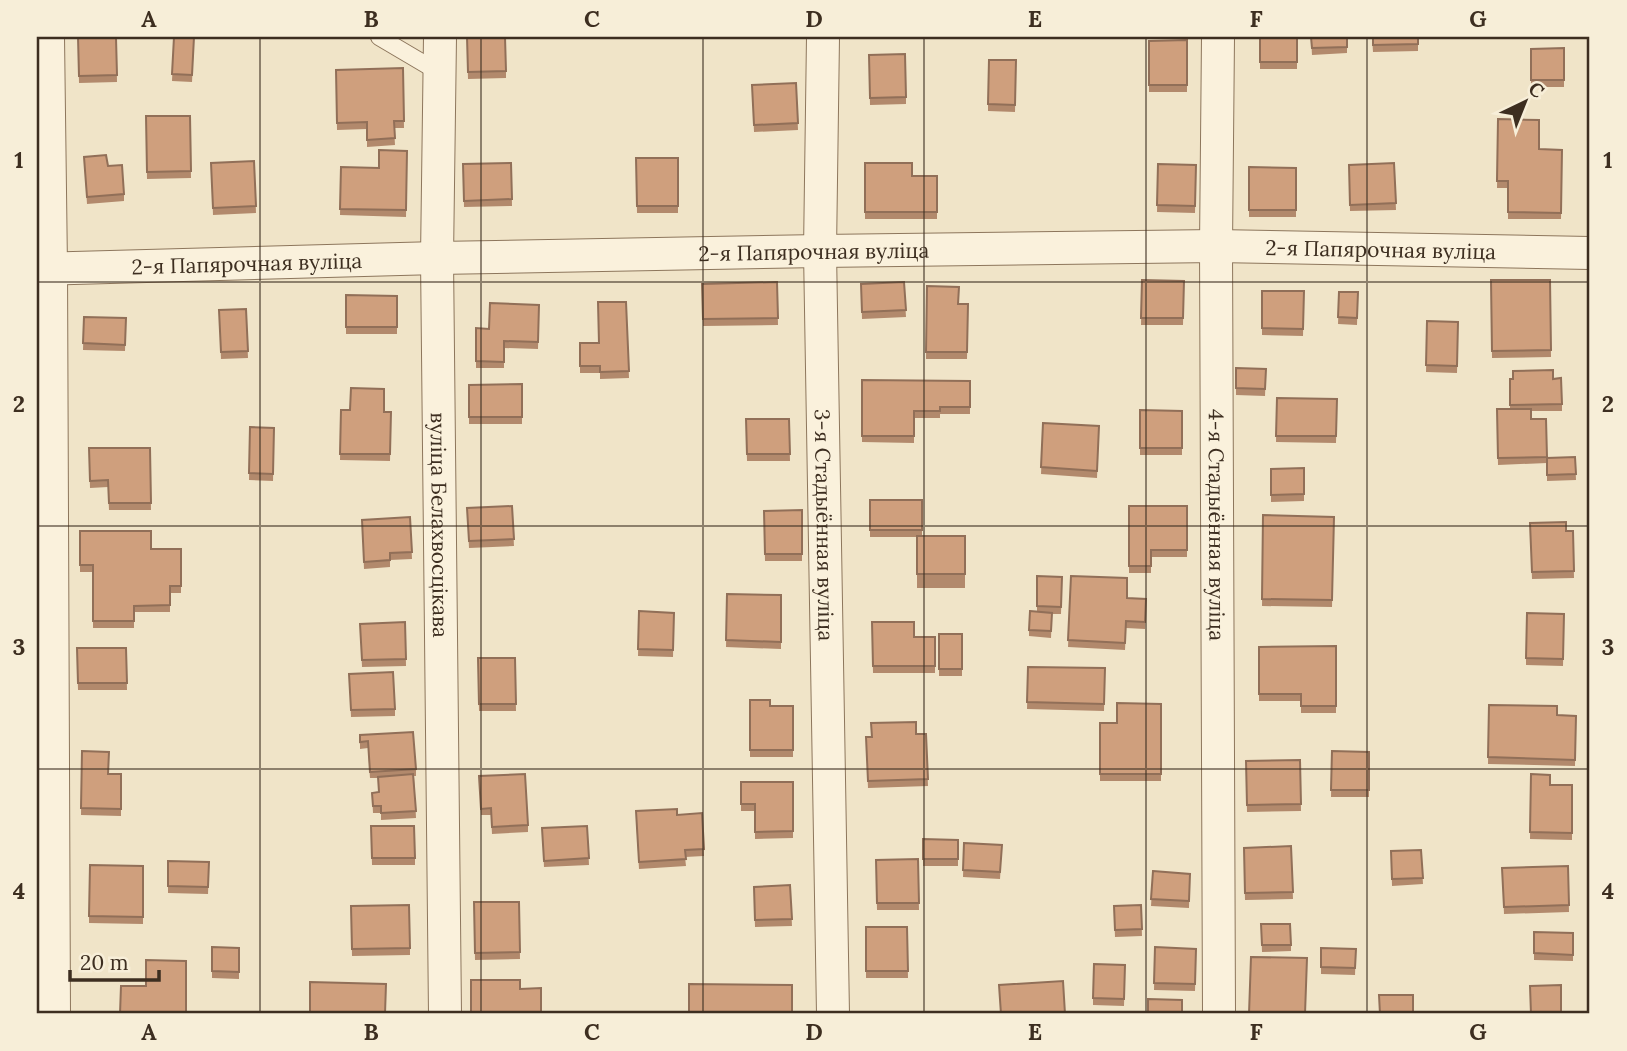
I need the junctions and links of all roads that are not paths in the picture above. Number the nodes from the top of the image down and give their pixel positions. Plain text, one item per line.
1 (48, 37) edge
2 (379, 37) edge
3 (440, 37) edge
4 (822, 37) edge
5 (1218, 37) edge
6 (440, 73) junction
7 (1216, 246) junction
8 (820, 251) junction
9 (1590, 253) edge
10 (437, 258) junction
11 (44, 268) edge
12 (54, 1014) edge
13 (445, 1014) edge
14 (833, 1014) edge
15 (1219, 1014) edge

1 - 11 street
2 - 6 lane
3 - 6 street, вуліца Белахвосцікава
4 - 8 street, 3-я Стадыённая вуліца
5 - 7 street, 4-я Стадыённая вуліца
6 - 10 street, вуліца Белахвосцікава
7 - 8 street, 2-я Папярочная вуліца
7 - 9 street, 2-я Папярочная вуліца
7 - 15 street, 4-я Стадыённая вуліца
8 - 10 street, 2-я Папярочная вуліца
8 - 14 street, 3-я Стадыённая вуліца
10 - 11 street, 2-я Папярочная вуліца
10 - 13 street, вуліца Белахвосцікава
11 - 12 street

